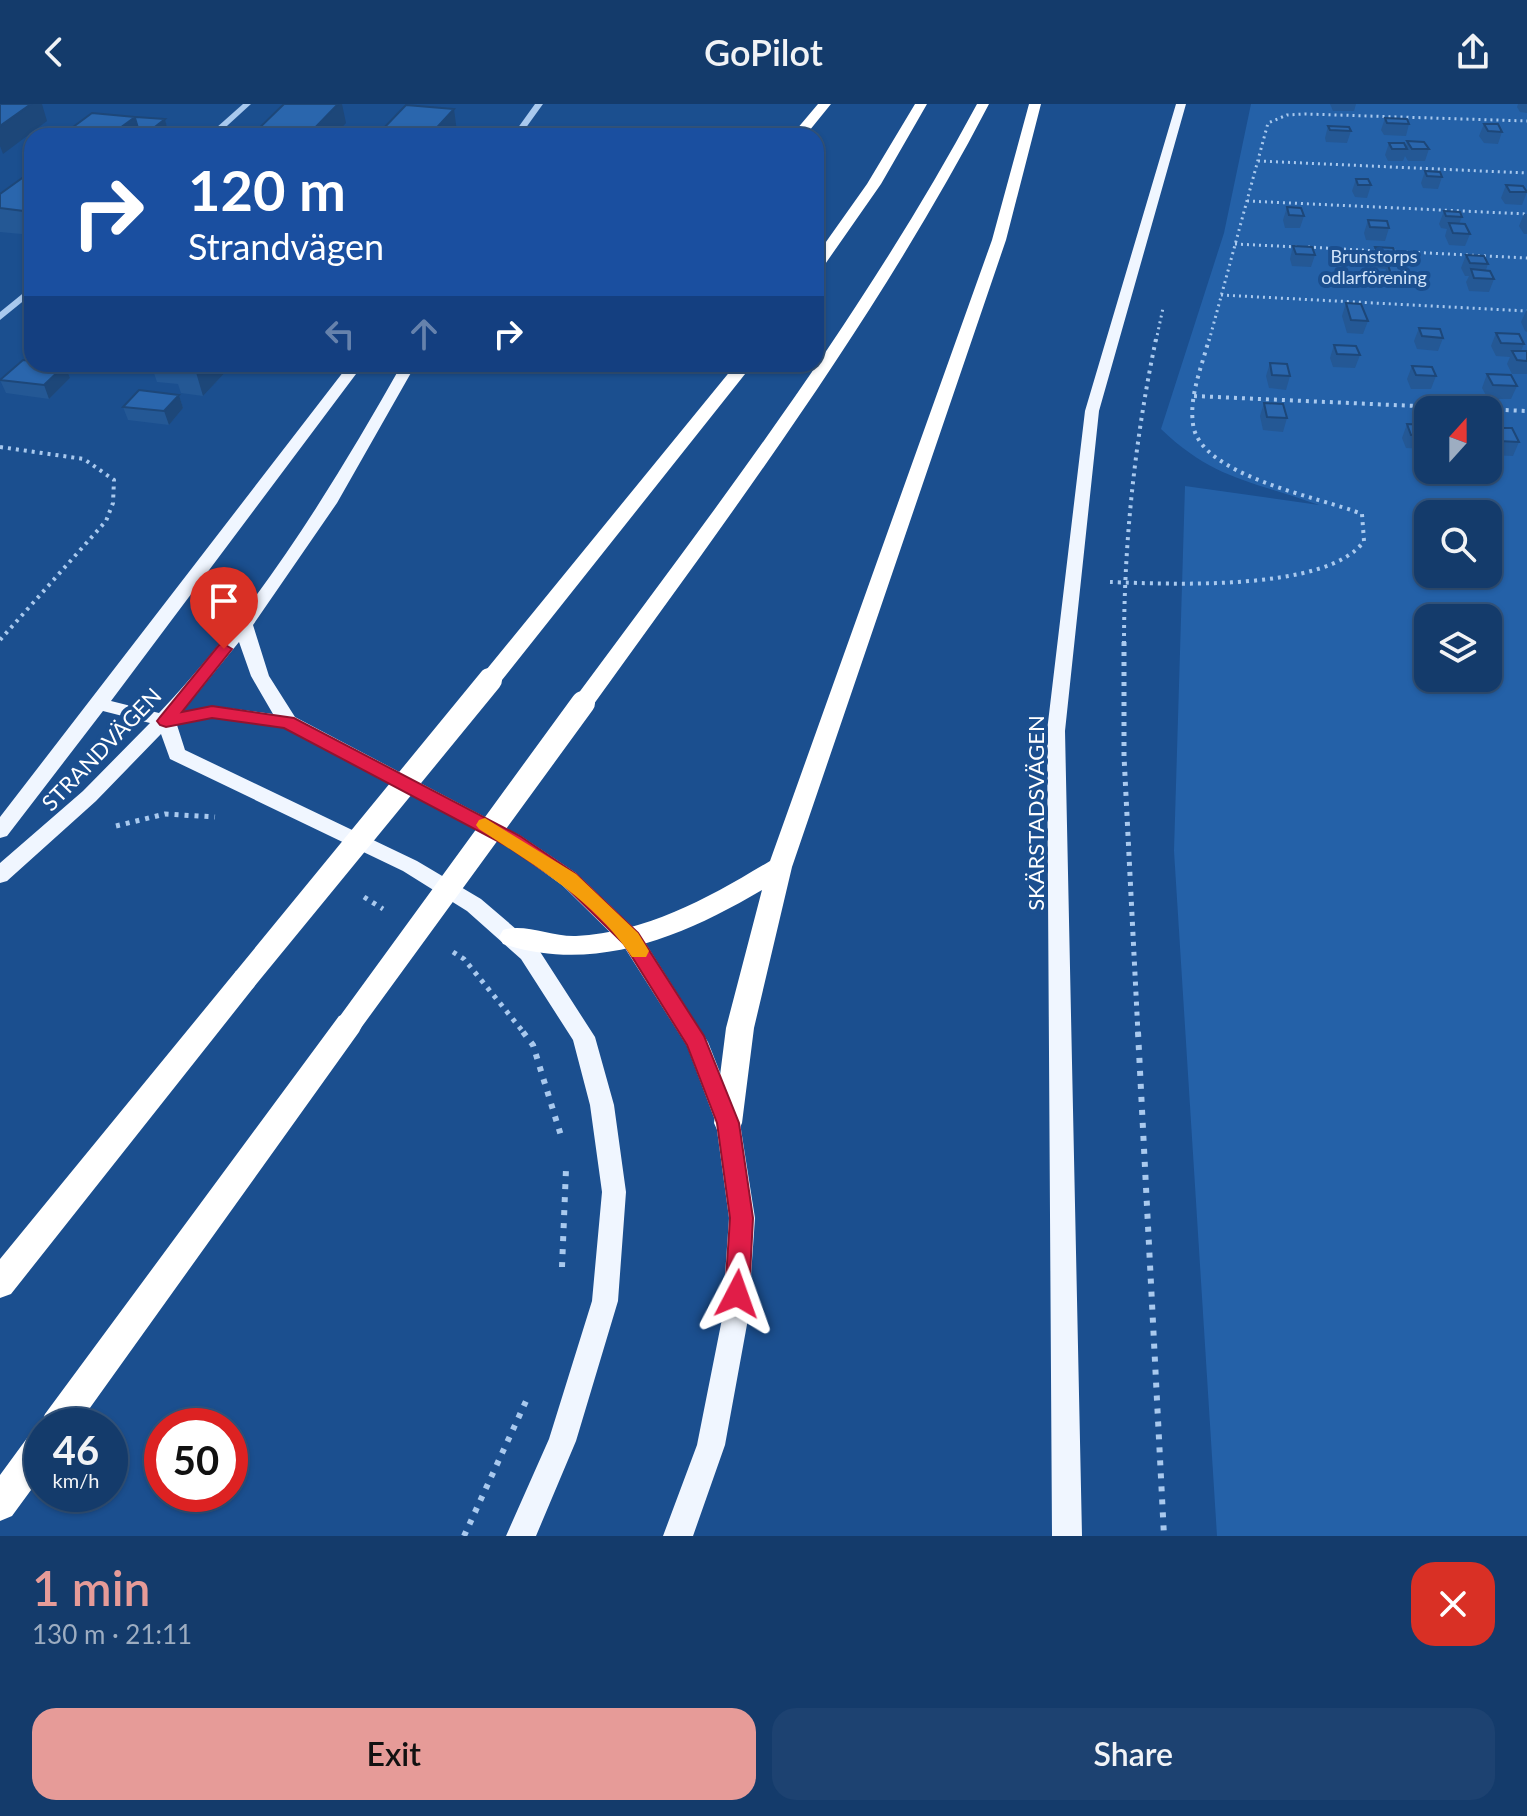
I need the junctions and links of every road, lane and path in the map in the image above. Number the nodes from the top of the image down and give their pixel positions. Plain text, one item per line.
1 (247, 104) edge
2 (539, 104) edge
3 (825, 104) edge
4 (921, 104) edge
5 (983, 104) edge
6 (1035, 104) edge
7 (1181, 104) edge
8 (1527, 121) edge
9 (220, 128) edge
10 (522, 128) edge
11 (805, 128) edge
12 (1258, 161) junction
13 (1527, 173) edge
14 (1247, 201) junction
15 (1527, 214) edge
16 (1235, 244) junction
17 (824, 256) edge
18 (1527, 258) edge
19 (1221, 295) junction
20 (24, 296) edge
21 (1164, 304) dead end
22 (1527, 311) edge
23 (0, 317) edge
24 (824, 367) edge
25 (350, 372) edge
26 (404, 372) edge
27 (739, 372) edge
28 (821, 372) edge
29 (1194, 396) junction
30 (1527, 411) edge
31 (0, 447) edge
32 (1073, 581) junction
33 (1124, 583) junction
34 (244, 625) junction
35 (0, 640) edge
36 (99, 704) junction
37 (166, 721) junction
38 (288, 722) junction
39 (225, 818) dead end
40 (0, 831) edge
41 (52, 833) junction
42 (780, 867) junction
43 (0, 875) edge
44 (359, 894) dead end
45 (385, 910) dead end
46 (512, 937) junction
47 (631, 939) junction
48 (451, 951) dead end
49 (728, 1123) junction
50 (561, 1276) dead end
51 (0, 1283) edge
52 (530, 1388) dead end
53 (70, 1408) edge
54 (24, 1471) edge
55 (0, 1504) edge
56 (464, 1536) edge
57 (521, 1536) edge
58 (678, 1536) edge
59 (1067, 1536) edge
60 (1164, 1536) edge

1 - 9 street
2 - 10 street
3 - 11 highway
4 - 17 highway
5 - 24 highway, bridge
6 - 42 highway
7 - 32 main road, SKÄRSTADSVÄGEN
8 - 12 path
12 - 13 path
12 - 14 path
14 - 15 path
14 - 16 path
16 - 18 path
16 - 19 path
19 - 22 path
19 - 29 path
20 - 23 street
21 - 33 path
25 - 36 main road, STRANDVÄGEN
26 - 34 main road, STRANDVÄGEN
27 - 51 highway, bridge
28 - 53 highway, bridge
29 - 30 path
29 - 33 path
31 - 35 path
32 - 33 path
32 - 59 main road, SKÄRSTADSVÄGEN
33 - 60 path
34 - 37 main road, STRANDVÄGEN
34 - 38 main road
36 - 37 main road
36 - 40 main road, STRANDVÄGEN
37 - 38 main road
37 - 41 main road, STRANDVÄGEN
37 - 46 main road
38 - 47 main road
39 - 41 path
41 - 43 main road, STRANDVÄGEN
42 - 47 highway
42 - 49 highway
44 - 45 path
46 - 47 highway
46 - 57 main road
47 - 49 main road
48 - 50 path
49 - 58 main road
52 - 56 path
54 - 55 highway

